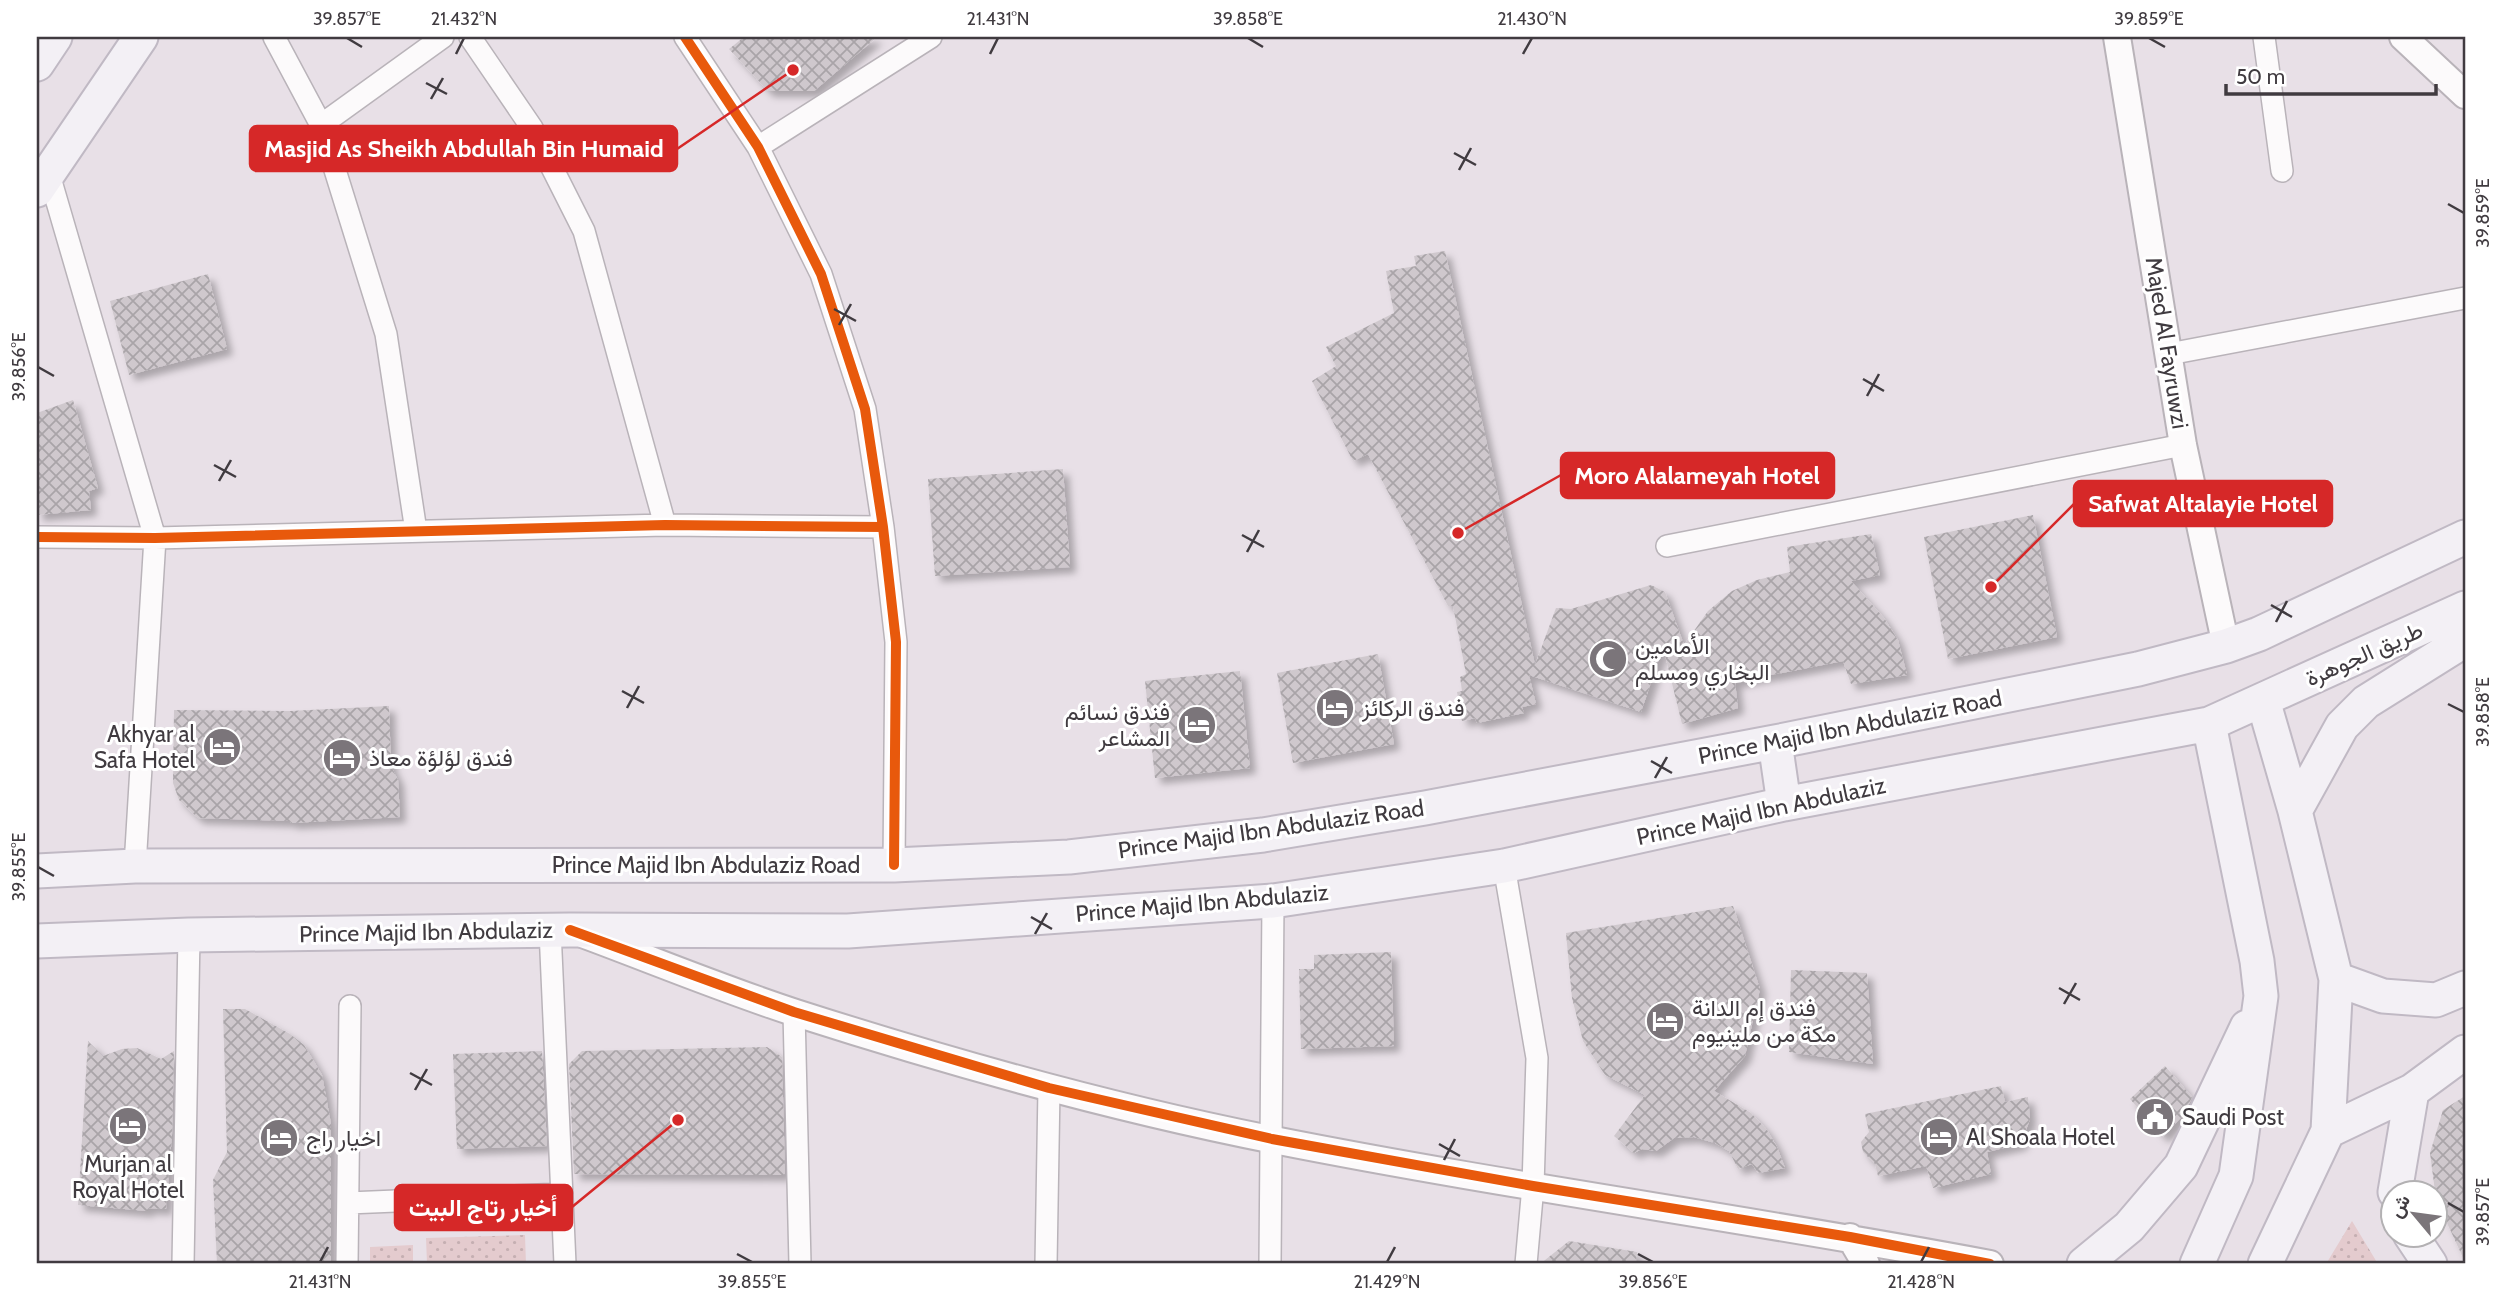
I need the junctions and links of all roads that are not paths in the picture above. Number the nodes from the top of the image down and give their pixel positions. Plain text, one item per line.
1 (55, 37) edge
2 (141, 37) edge
3 (274, 37) edge
4 (443, 37) edge
5 (470, 37) edge
6 (685, 37) edge
7 (931, 37) edge
8 (2117, 37) edge
9 (2264, 37) edge
10 (2403, 37) edge
11 (37, 64) edge
12 (2465, 95) edge
13 (321, 125) junction
14 (758, 147) junction
15 (2282, 171) dead end
16 (42, 181) edge
17 (2465, 298) edge
18 (2169, 354) junction
19 (2183, 445) junction
20 (665, 525) junction
21 (883, 527) junction
22 (416, 531) junction
23 (37, 537) edge
24 (2465, 537) edge
25 (155, 538) junction
26 (1667, 546) dead end
27 (2465, 608) edge
28 (2465, 640) edge
29 (2226, 646) junction
30 (2263, 700) junction
31 (2209, 724) junction
32 (1775, 742) junction
33 (1784, 804) junction
34 (2295, 811) junction
35 (894, 865) junction
36 (135, 866) junction
37 (1504, 866) junction
38 (37, 871) edge
39 (1273, 901) junction
40 (560, 930) junction
41 (189, 935) junction
42 (37, 942) edge
43 (2336, 979) junction
44 (2465, 988) edge
45 (2261, 996) junction
46 (350, 1006) dead end
47 (794, 1012) junction
48 (2465, 1052) edge
49 (1049, 1088) junction
50 (2412, 1091) junction
51 (2328, 1131) junction
52 (1272, 1139) junction
53 (2397, 1178) edge
54 (1533, 1186) junction
55 (562, 1194) junction
56 (348, 1203) junction
57 (1850, 1237) junction
58 (2419, 1248) edge
59 (183, 1264) edge
60 (347, 1264) edge
61 (565, 1264) edge
62 (800, 1264) edge
63 (1046, 1264) edge
64 (1270, 1264) edge
65 (1526, 1264) edge
66 (1866, 1264) edge
67 (1990, 1264) edge
68 (2084, 1264) edge
69 (2197, 1264) edge
70 (2266, 1264) edge
71 (2430, 1264) edge

1 - 11 main road
2 - 16 main road
3 - 13 street
4 - 13 street
5 - 20 street
6 - 14 street
7 - 14 street
8 - 18 street, Majed Al Fayruwzi
9 - 15 street
10 - 12 street
13 - 22 street
14 - 21 street
16 - 25 street
17 - 18 street
18 - 19 street, Majed Al Fayruwzi
19 - 26 street
19 - 29 street, Majed Al Fayruwzi
20 - 21 street
20 - 22 street
21 - 35 street
22 - 25 street
23 - 25 street
24 - 29 main road, Prince Majid Ibn Abdulaziz Road
25 - 36 street
27 - 30 main road, طريق الجوهرة
28 - 34 main road
29 - 32 main road, Prince Majid Ibn Abdulaziz Road
30 - 31 main road, Prince Majid Ibn Abdulaziz
30 - 34 main road
31 - 33 main road, Prince Majid Ibn Abdulaziz
31 - 45 main road
32 - 33 main road
32 - 35 main road, Prince Majid Ibn Abdulaziz Road
33 - 37 main road, Prince Majid Ibn Abdulaziz
34 - 43 main road
35 - 36 main road, Prince Majid Ibn Abdulaziz Road
36 - 38 main road, Prince Majid Ibn Abdulaziz Road
37 - 39 main road, Prince Majid Ibn Abdulaziz
37 - 54 street
39 - 40 main road, Prince Majid Ibn Abdulaziz
39 - 52 street
40 - 41 main road, Prince Majid Ibn Abdulaziz
40 - 47 street
40 - 55 street
41 - 42 main road, Prince Majid Ibn Abdulaziz
41 - 59 street
43 - 44 main road
43 - 51 main road
45 - 68 main road
45 - 69 main road
46 - 56 street
47 - 49 street
47 - 62 street
48 - 50 main road
49 - 52 street
49 - 63 street
50 - 51 main road
50 - 53 main road
51 - 70 main road
52 - 54 street
52 - 64 street
54 - 57 street
54 - 65 street
55 - 56 street
55 - 61 street
56 - 60 street
57 - 66 street
57 - 67 street
58 - 71 main road

